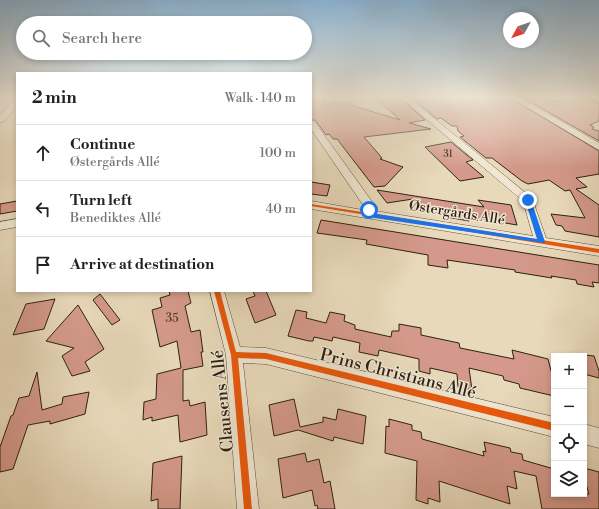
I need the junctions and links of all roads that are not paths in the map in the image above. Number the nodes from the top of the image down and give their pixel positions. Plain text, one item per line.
1 (432, 121) edge
2 (555, 121) edge
3 (312, 124) edge
4 (599, 146) edge
5 (312, 205) edge
6 (368, 215) junction
7 (16, 223) edge
8 (0, 226) edge
9 (542, 242) junction
10 (599, 251) edge
11 (217, 292) edge
12 (234, 354) junction
13 (551, 426) edge
14 (587, 435) edge
15 (599, 438) edge
16 (248, 509) edge

1 - 9 street
2 - 4 street
3 - 6 street
5 - 6 street, Østergårds Allé
6 - 9 street, Østergårds Allé
7 - 8 street
9 - 10 street, Østergårds Allé
11 - 12 street, Clausens Allé
12 - 13 street, Prins Christians Allé
12 - 16 street, Clausens Allé
14 - 15 street

